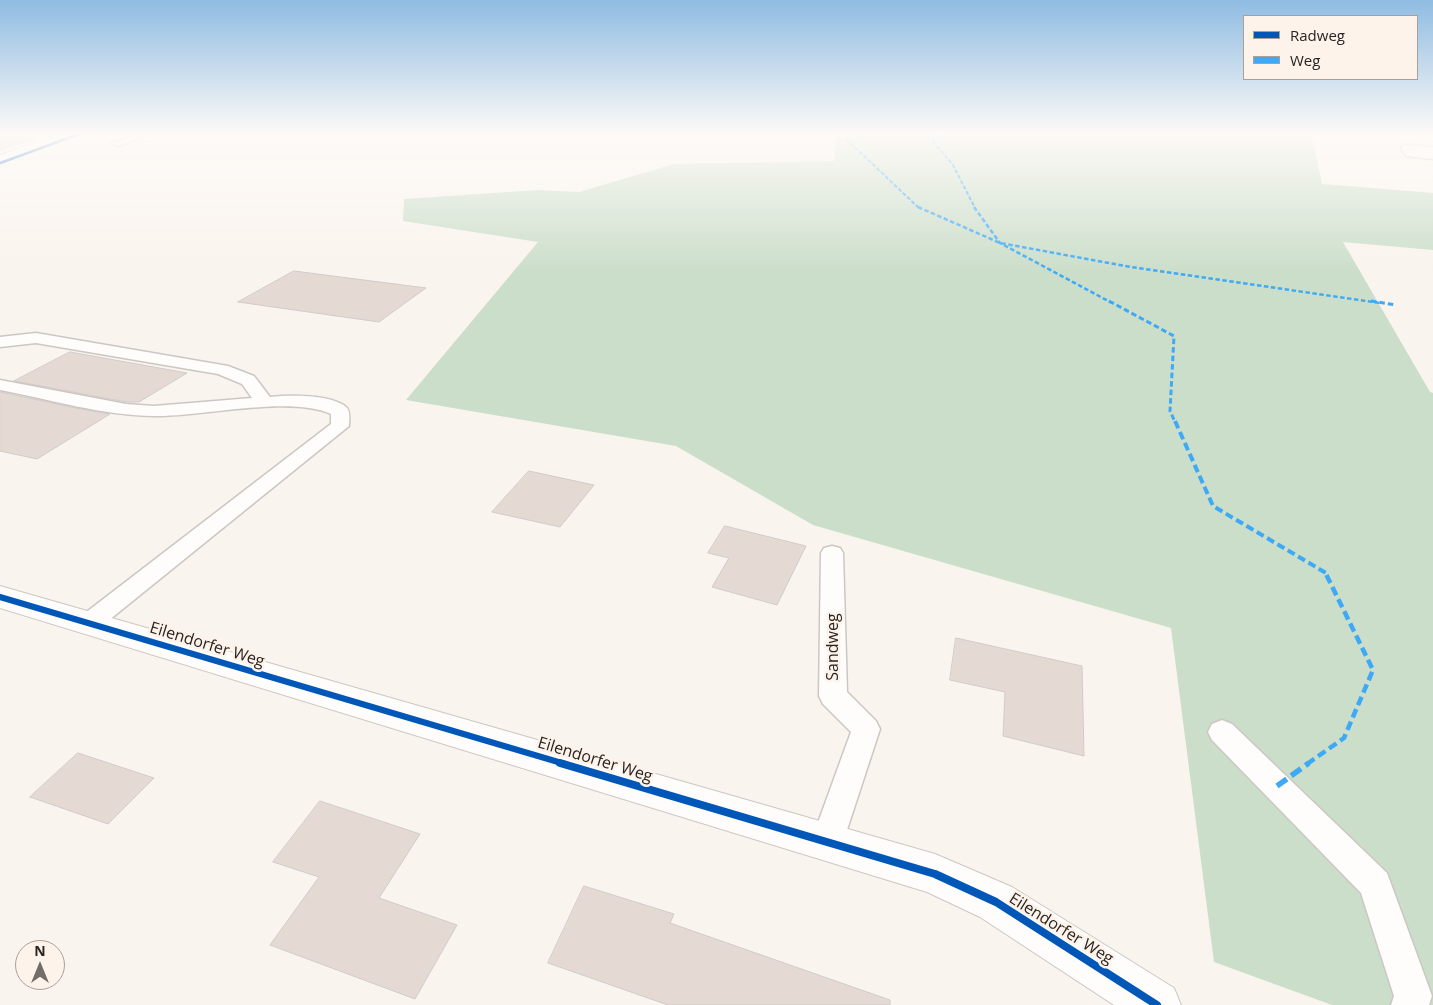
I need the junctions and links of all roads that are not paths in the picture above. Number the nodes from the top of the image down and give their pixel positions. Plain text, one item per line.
1 (0, 342) edge
2 (0, 385) edge
3 (265, 403) junction
4 (832, 553) dead end
5 (0, 597) edge
6 (89, 623) junction
7 (1222, 732) dead end
8 (828, 842) junction
9 (1157, 1005) edge
10 (1410, 1005) edge

1 - 3 lane
2 - 3 lane
3 - 6 lane
4 - 8 lane, Sandweg
5 - 6 street, Eilendorfer Weg
6 - 8 street, Eilendorfer Weg
7 - 10 lane
8 - 9 street, Eilendorfer Weg

